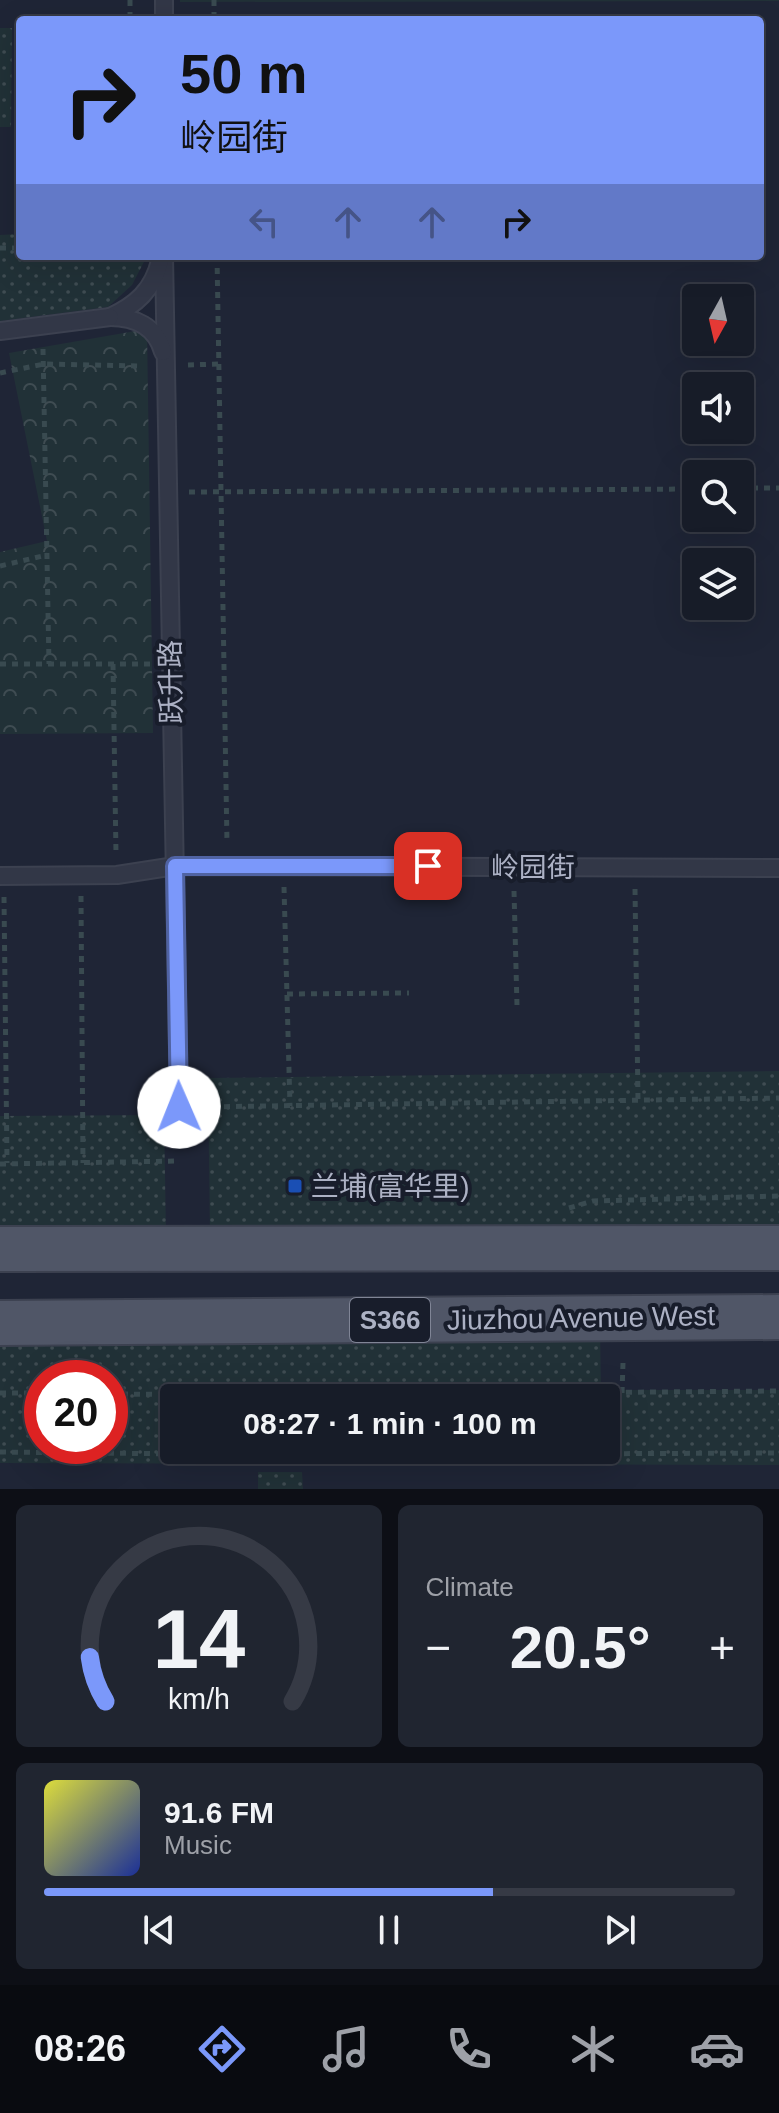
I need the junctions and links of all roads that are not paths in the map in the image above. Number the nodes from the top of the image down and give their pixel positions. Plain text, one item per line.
1 (160, 260) edge
2 (162, 260) edge
3 (110, 317) junction
4 (0, 331) edge
5 (166, 366) junction
6 (175, 866) junction
7 (779, 868) edge
8 (2, 876) edge
9 (179, 1107) road end
10 (779, 1248) edge
11 (0, 1249) edge
12 (779, 1317) edge
13 (0, 1323) edge

1 - 3 lane
2 - 5 lane, 跃升路
3 - 4 lane
3 - 5 lane
5 - 6 lane, 跃升路
6 - 7 lane, 岭园街
6 - 8 lane, 岭园街
6 - 9 lane, 跃升路
10 - 11 main road
12 - 13 main road, Jiuzhou Avenue West / S366

